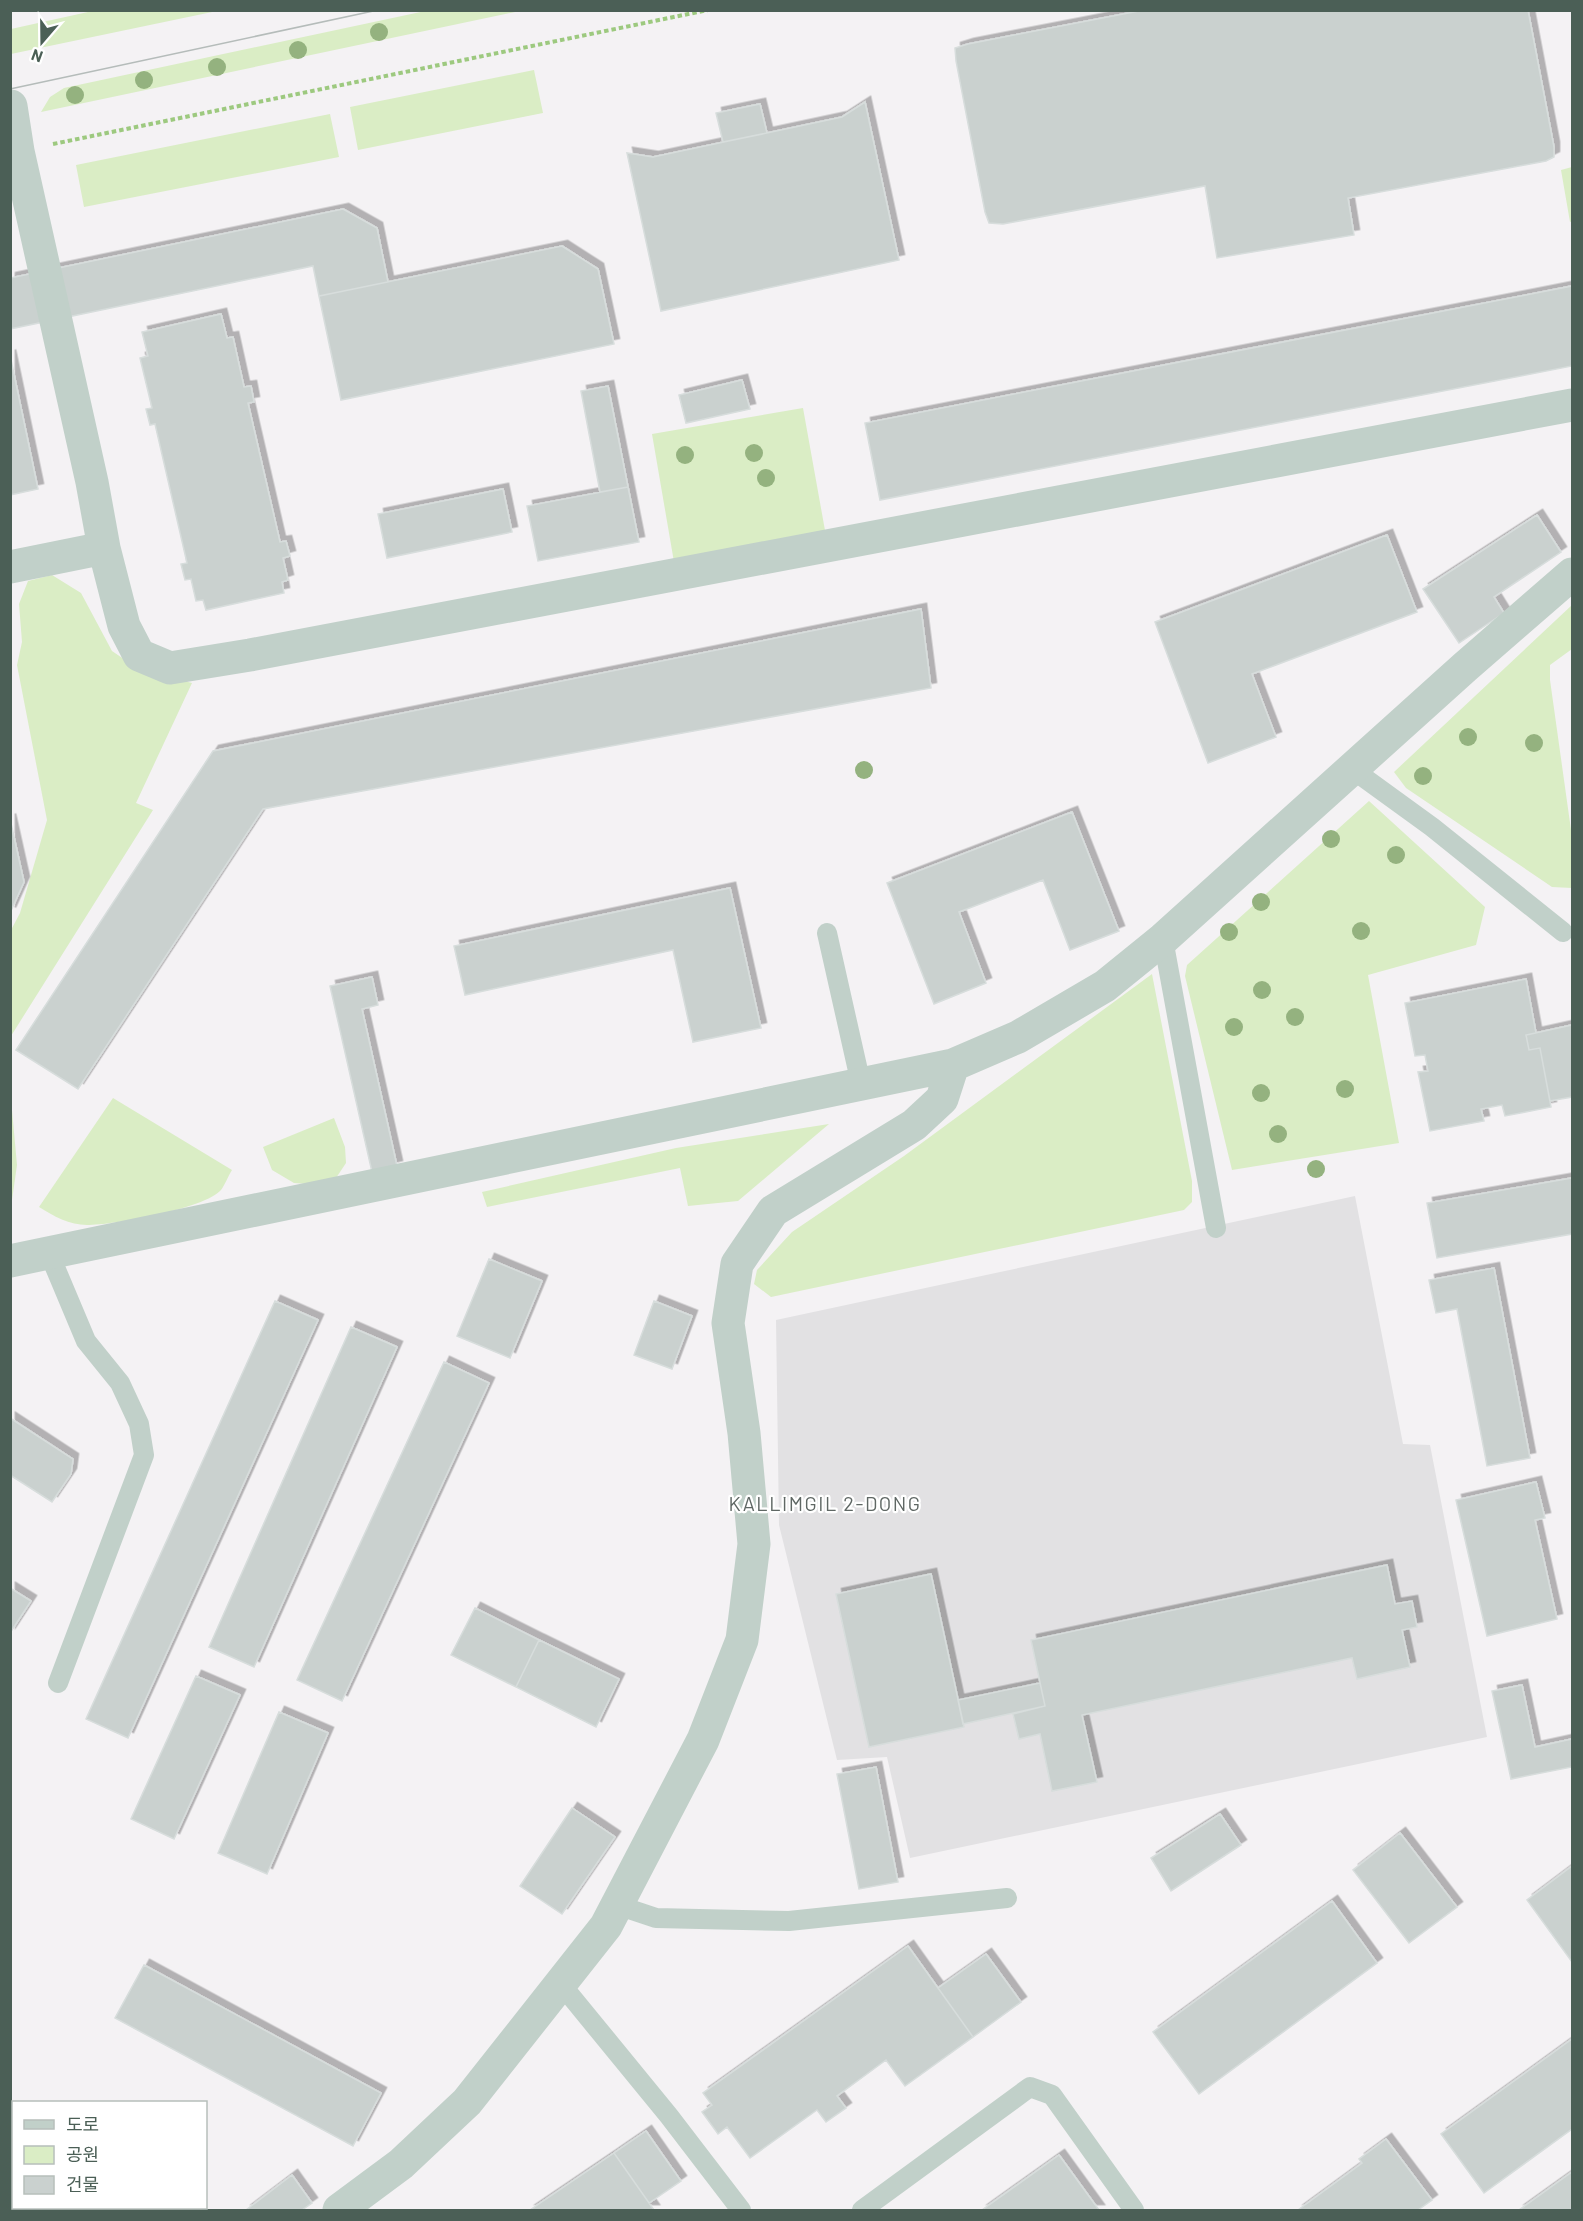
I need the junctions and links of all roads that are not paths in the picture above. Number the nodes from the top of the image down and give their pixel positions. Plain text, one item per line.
1 (11, 106) edge
2 (1572, 405) edge
3 (104, 548) junction
4 (10, 567) edge
5 (1572, 574) edge
6 (1352, 769) junction
7 (1563, 932) dead end
8 (827, 933) dead end
9 (1163, 939) junction
10 (953, 1065) junction
11 (861, 1084) junction
12 (1216, 1228) dead end
13 (49, 1253) junction
14 (10, 1261) edge
15 (58, 1683) dead end
16 (1007, 1898) dead end
17 (617, 1905) junction
18 (561, 1984) junction
19 (339, 2211) edge
20 (741, 2211) edge
21 (862, 2211) edge
22 (1134, 2211) edge

1 - 3 street
2 - 3 street
3 - 4 street
5 - 6 street
6 - 7 lane
6 - 9 street
8 - 11 lane
9 - 10 street
9 - 12 lane
10 - 11 street
10 - 17 street
11 - 13 street
13 - 14 street
13 - 15 lane
16 - 17 lane
17 - 18 street
18 - 19 street
18 - 20 lane
21 - 22 lane

